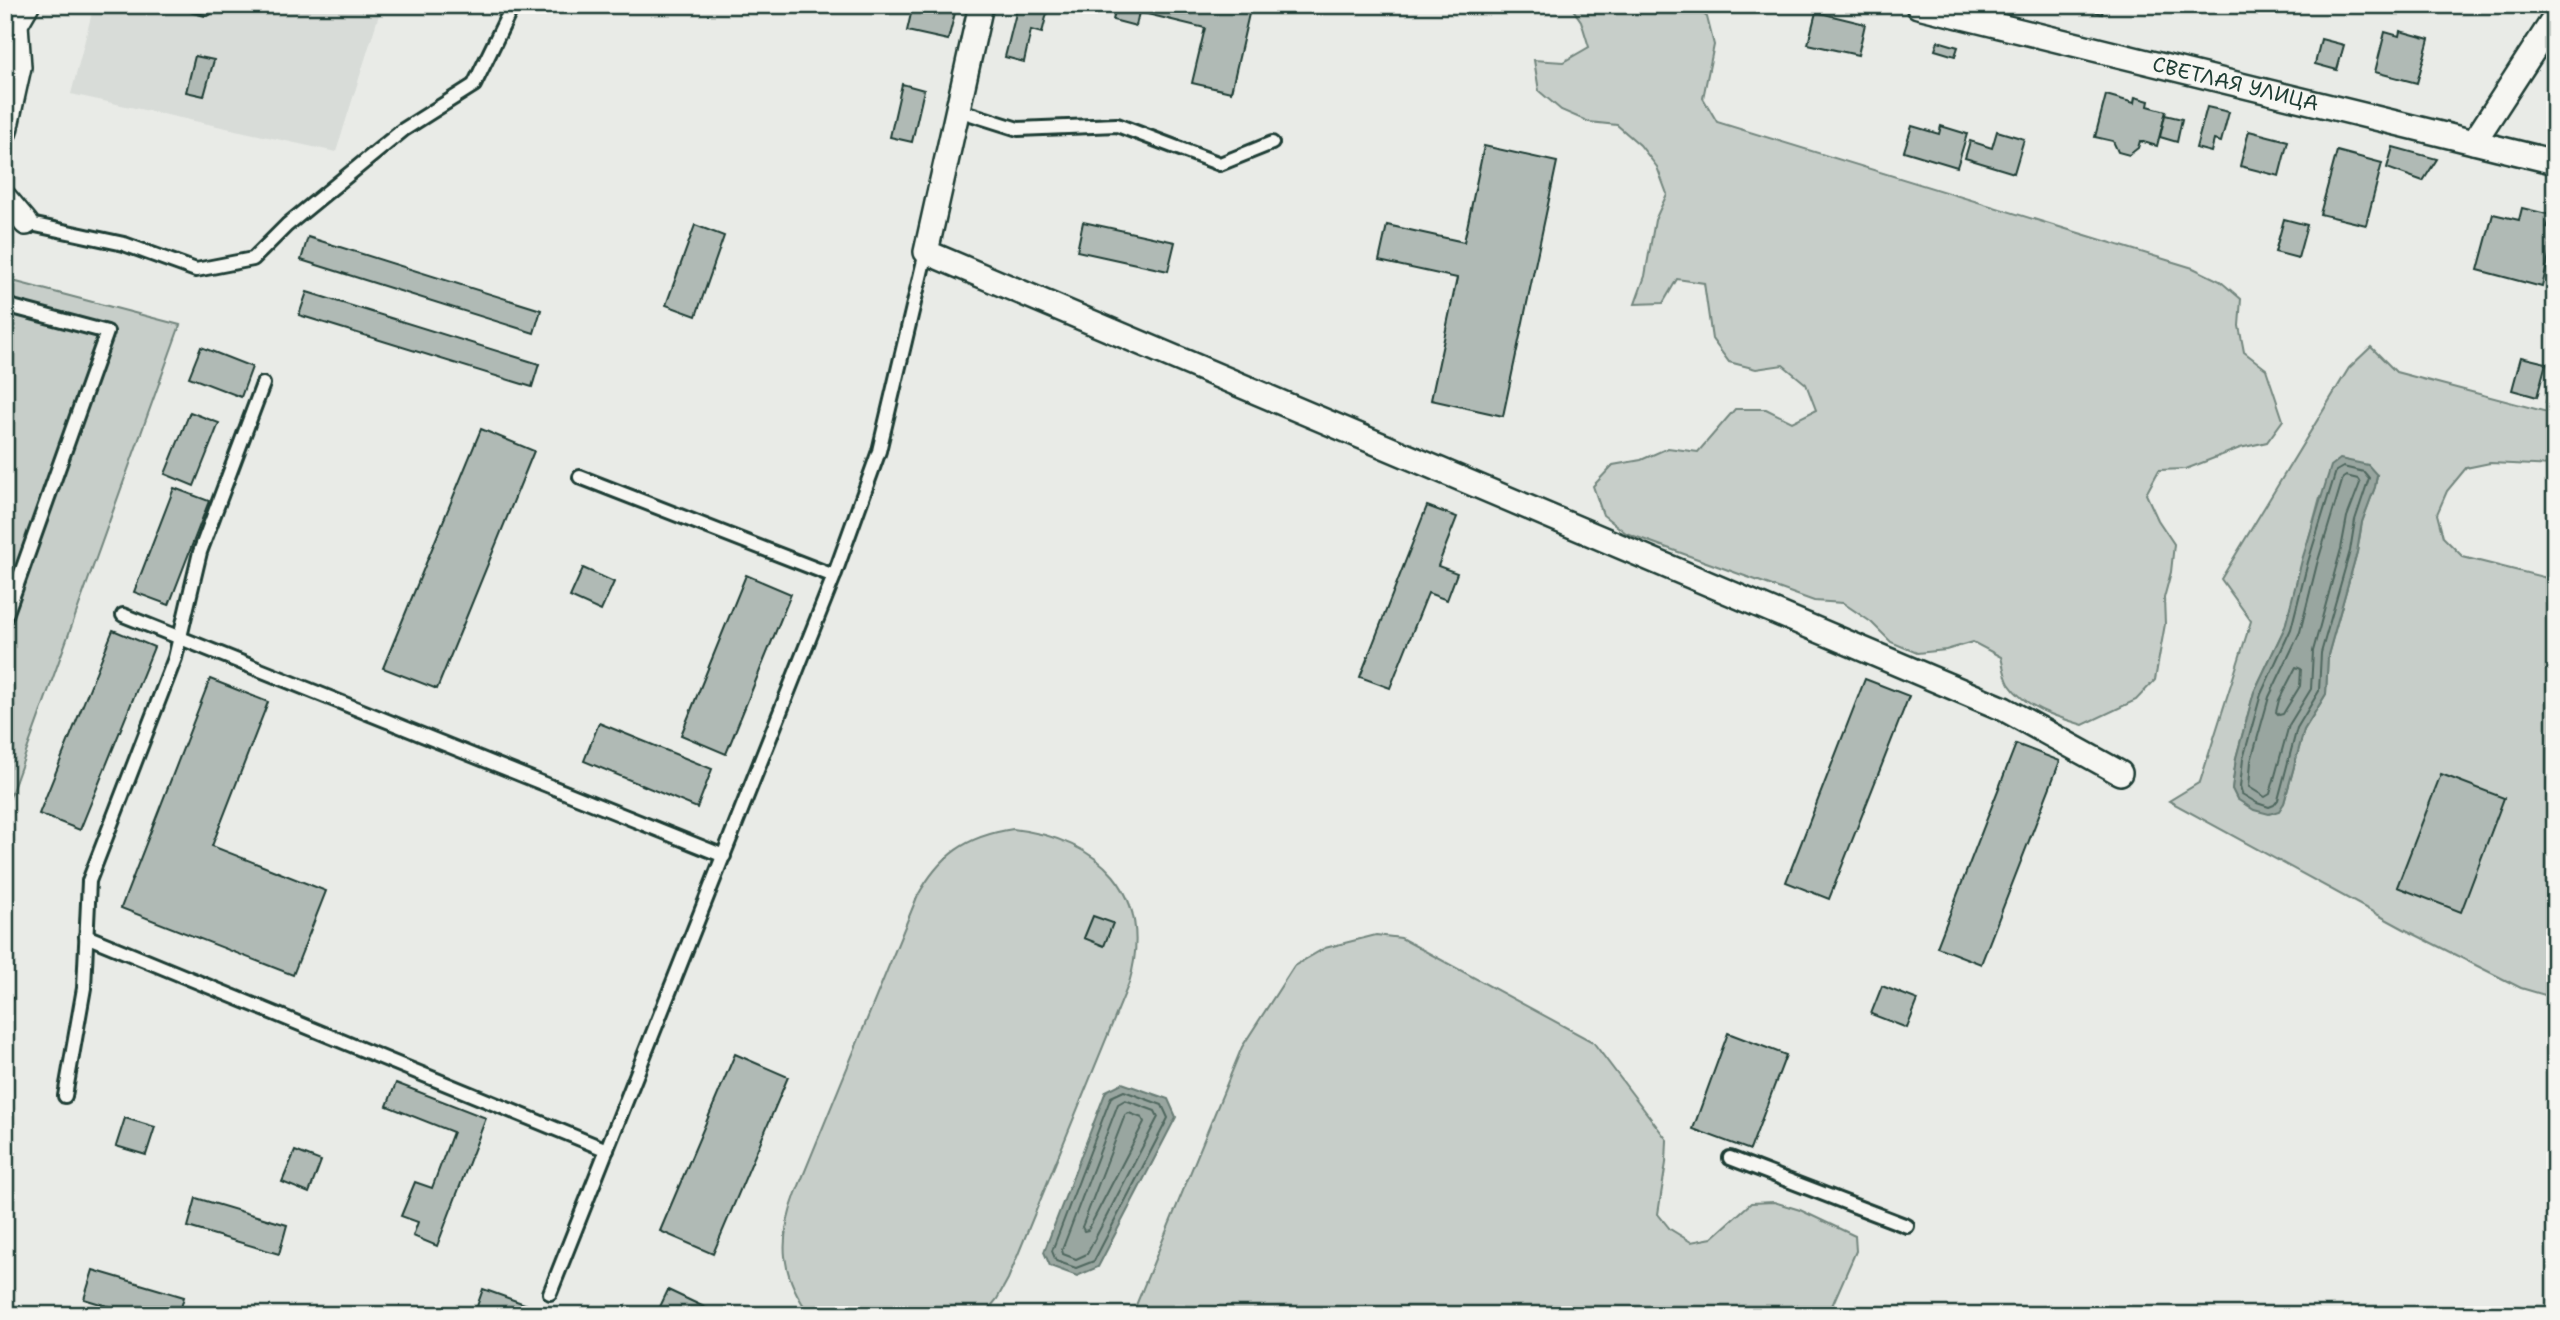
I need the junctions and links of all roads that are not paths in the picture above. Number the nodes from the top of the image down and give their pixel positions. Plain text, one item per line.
1 (27, 5) edge
2 (513, 5) edge
3 (981, 5) edge
4 (1918, 6) edge
5 (2555, 17) edge
6 (958, 110) junction
7 (5, 131) edge
8 (2474, 142) junction
9 (1272, 143) dead end
10 (2555, 162) edge
11 (5, 198) edge
12 (26, 223) joint
13 (926, 252) junction
14 (5, 305) edge
15 (263, 384) dead end
16 (580, 477) dead end
17 (834, 576) junction
18 (123, 615) dead end
19 (5, 618) edge
20 (180, 638) junction
21 (2120, 773) dead end
22 (724, 856) junction
23 (86, 936) junction
24 (65, 1096) dead end
25 (607, 1150) junction
26 (1730, 1158) dead end
27 (1907, 1226) dead end
28 (550, 1293) dead end

1 - 7 street
2 - 12 lane
3 - 6 street
4 - 8 street, СВЕТЛАЯ УЛИЦА
5 - 8 street
6 - 9 lane
6 - 13 street
8 - 10 street, СВЕТЛАЯ УЛИЦА
11 - 12 street
13 - 17 lane
13 - 21 street
14 - 19 lane
15 - 20 lane
16 - 17 lane
17 - 22 lane
18 - 20 lane
20 - 22 lane
20 - 23 lane
22 - 25 lane
23 - 24 lane
23 - 25 lane
25 - 28 lane
26 - 27 lane

